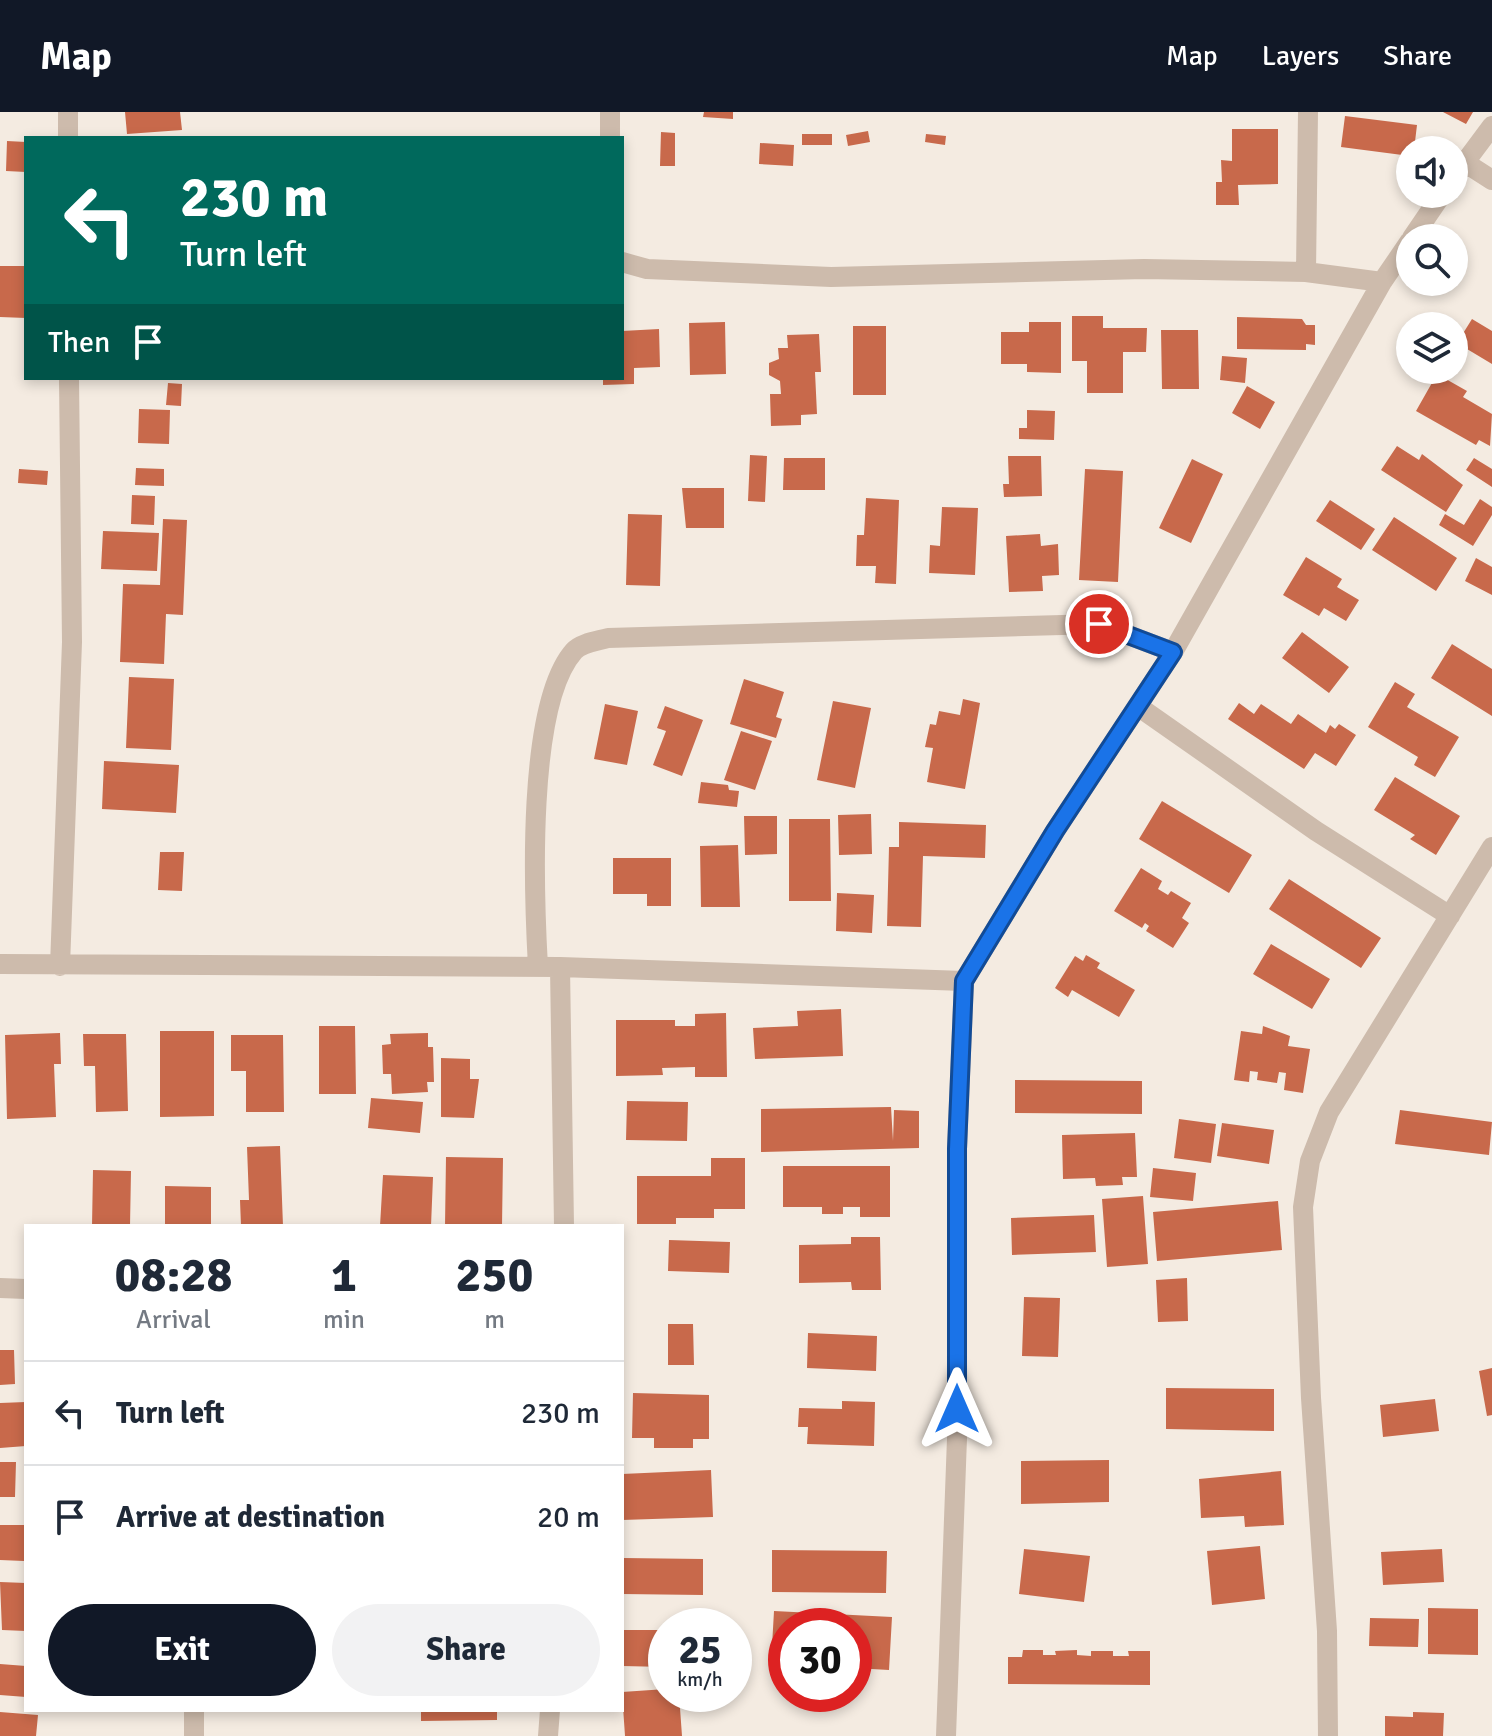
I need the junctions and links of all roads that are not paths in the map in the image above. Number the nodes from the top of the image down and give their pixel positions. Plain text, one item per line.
1 (68, 112) edge
2 (610, 112) edge
3 (1308, 112) edge
4 (1492, 126) edge
5 (68, 136) edge
6 (610, 136) edge
7 (1468, 157) edge
8 (1468, 172) edge
9 (1492, 180) edge
10 (1396, 262) edge
11 (624, 263) edge
12 (1306, 272) junction
13 (1382, 282) junction
14 (69, 380) edge
15 (1173, 652) junction
16 (1139, 707) junction
17 (1492, 847) edge
18 (1450, 916) junction
19 (0, 964) edge
20 (60, 966) junction
21 (538, 967) junction
22 (560, 967) junction
23 (964, 981) junction
24 (564, 1224) edge
25 (0, 1288) edge
26 (24, 1289) edge
27 (194, 1712) edge
28 (550, 1712) edge
29 (194, 1736) edge
30 (548, 1736) edge
31 (946, 1736) edge
32 (1328, 1736) edge

1 - 5 street
2 - 6 street
3 - 12 street
4 - 7 street
8 - 9 street
10 - 13 street
11 - 12 street
12 - 13 street
13 - 15 street
14 - 20 street
15 - 16 street
15 - 21 street
16 - 18 street
16 - 23 street
17 - 18 street
18 - 32 street
19 - 20 street
20 - 21 street
21 - 22 street
22 - 23 street
22 - 24 street
23 - 31 street
25 - 26 street
27 - 29 street
28 - 30 street

